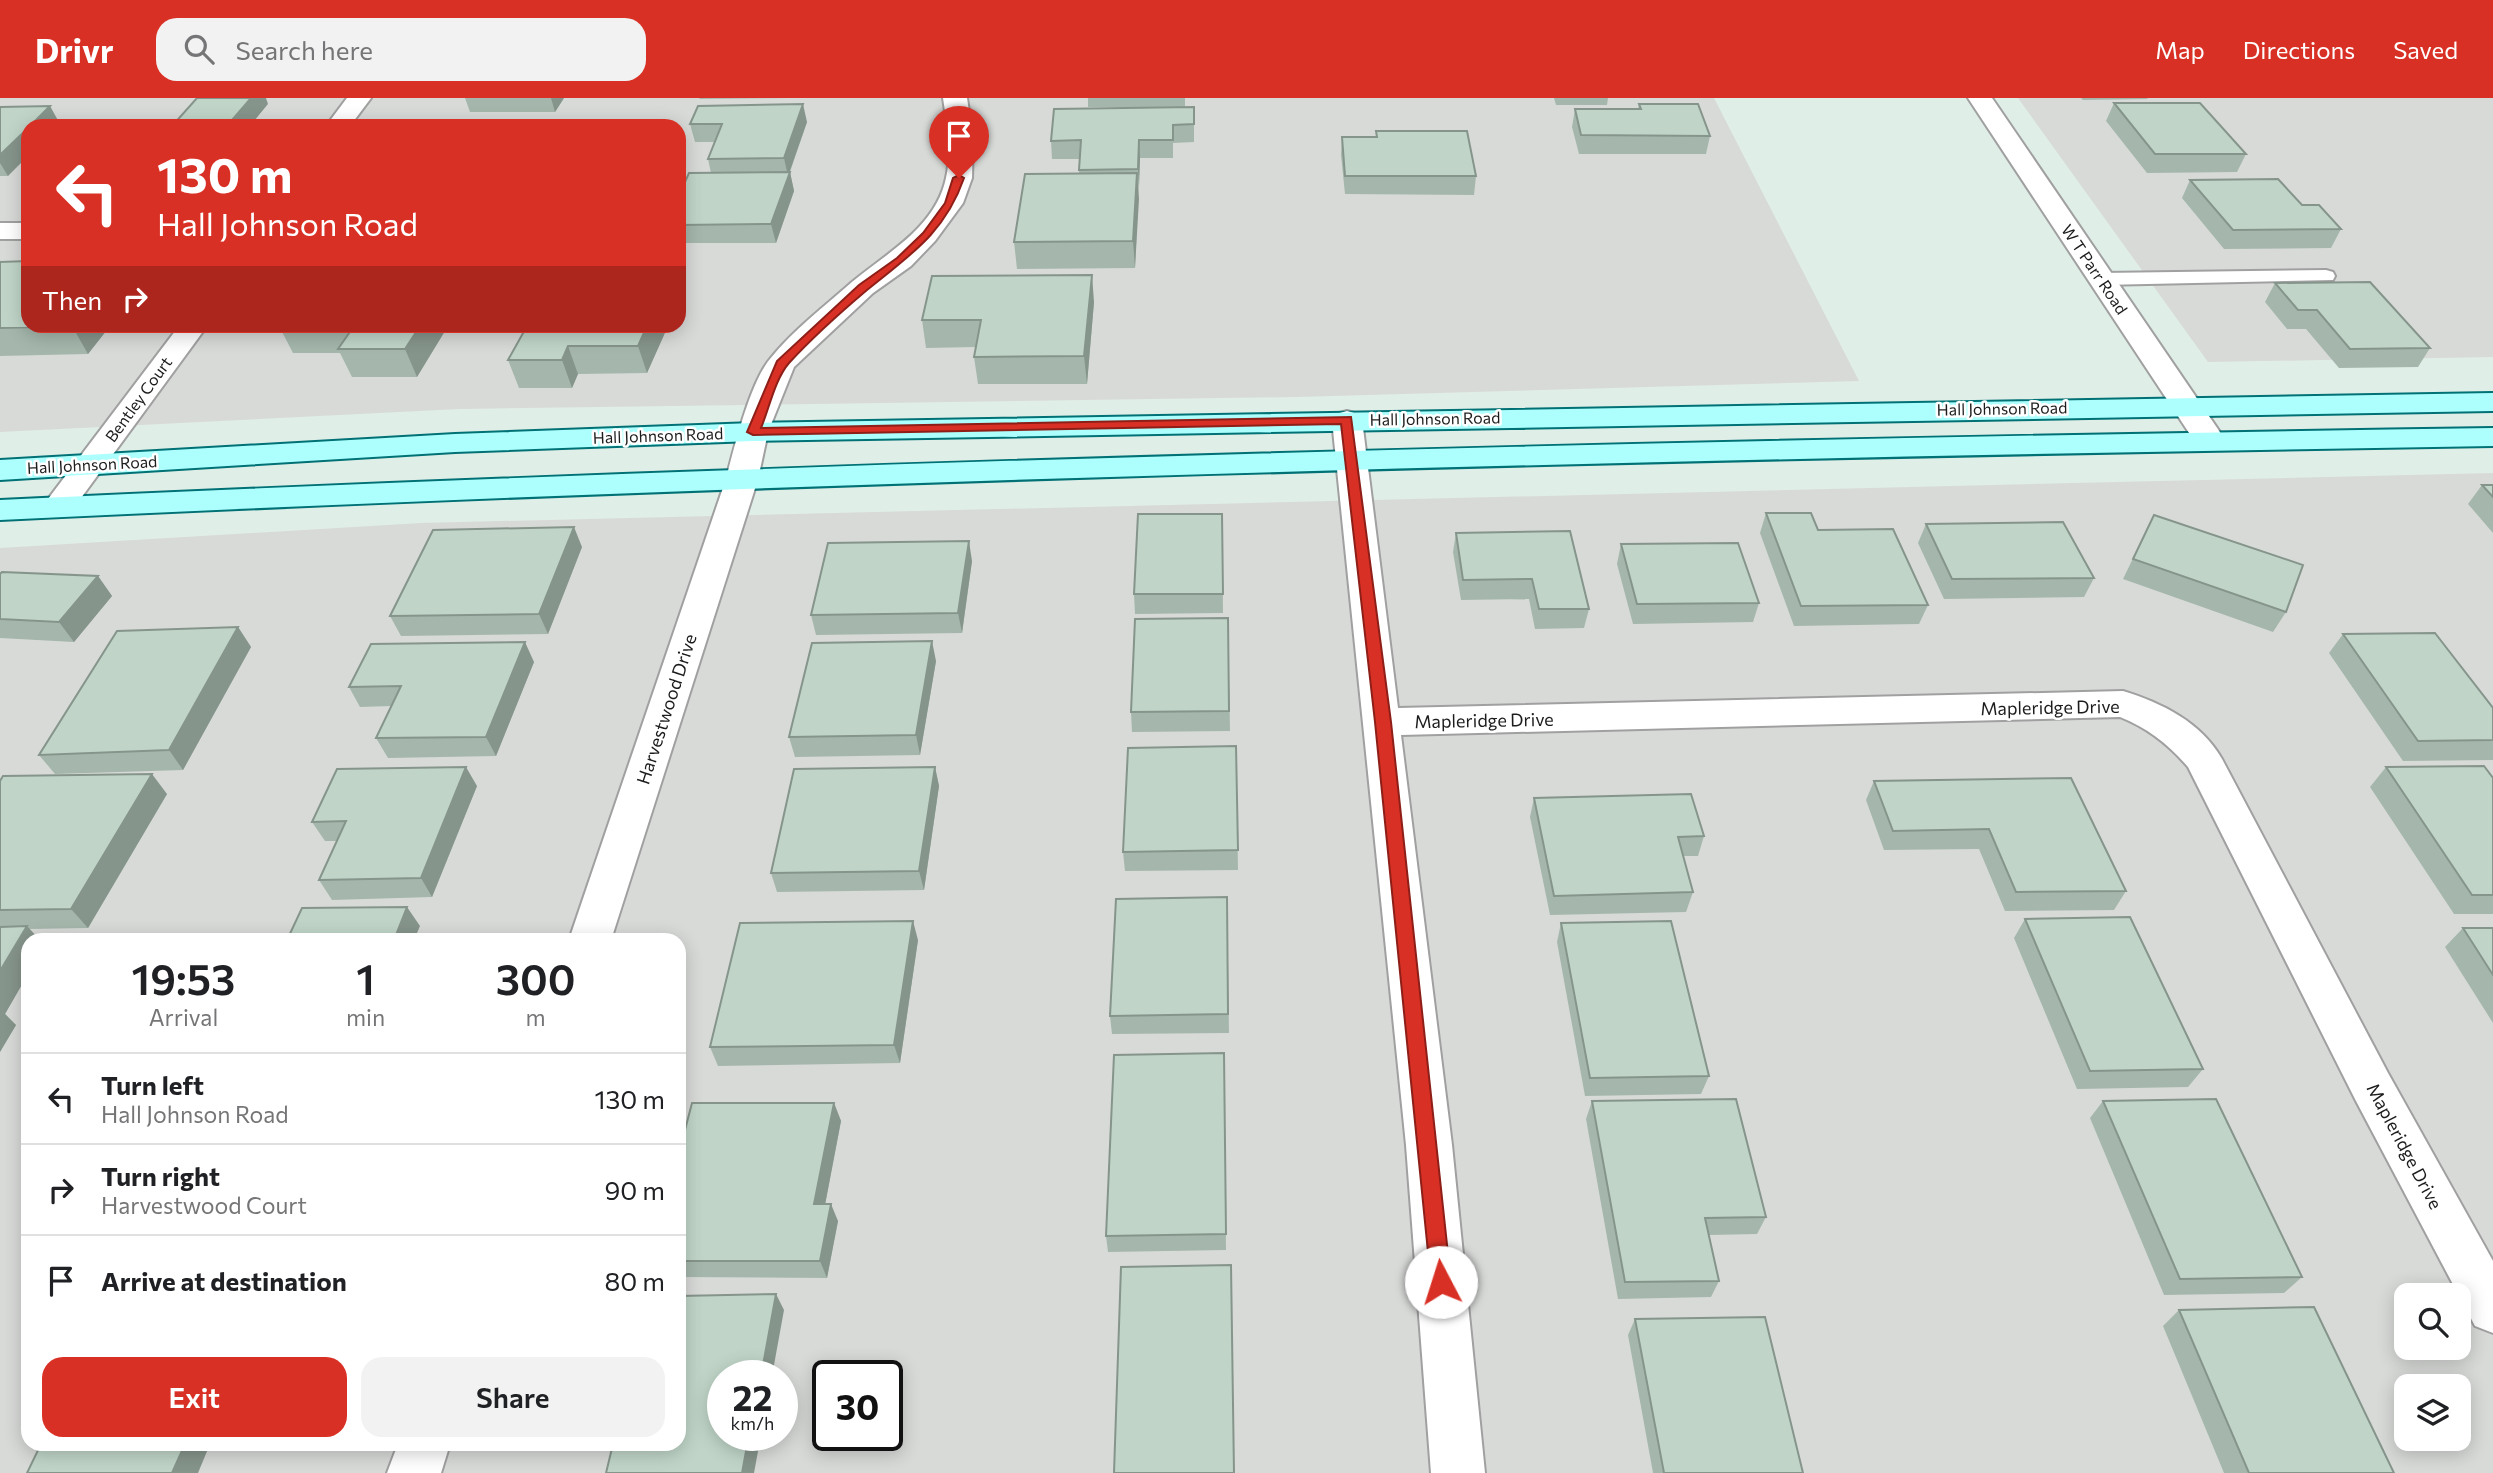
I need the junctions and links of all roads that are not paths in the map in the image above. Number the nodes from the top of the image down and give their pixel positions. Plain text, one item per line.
1 (359, 98) edge
2 (956, 98) edge
3 (1980, 98) edge
4 (343, 119) edge
5 (0, 231) edge
6 (21, 231) edge
7 (2326, 276) dead end
8 (2101, 279) junction
9 (187, 333) edge
10 (2493, 402) edge
11 (2186, 405) junction
12 (1347, 420) junction
13 (753, 432) junction
14 (2493, 437) edge
15 (2210, 441) junction
16 (1354, 461) junction
17 (90, 465) junction
18 (0, 470) edge
19 (742, 479) junction
20 (59, 506) junction
21 (0, 510) edge
22 (1383, 722) junction
23 (592, 933) edge
24 (2493, 1309) edge
25 (422, 1451) edge
26 (414, 1473) edge
27 (1458, 1473) edge

1 - 4 street
2 - 13 street, Harvestwood Drive
3 - 8 street, W T Parr Road
5 - 6 street
7 - 8 lane
8 - 11 street, W T Parr Road
9 - 17 street, Bentley Court
10 - 11 main road, Hall Johnson Road
11 - 12 main road, Hall Johnson Road
11 - 15 street, W T Parr Road
12 - 13 main road, Hall Johnson Road
12 - 16 street
13 - 17 main road, Hall Johnson Road
13 - 19 street, Harvestwood Drive
14 - 15 main road
15 - 16 main road
16 - 19 main road
16 - 22 street
17 - 18 main road, Hall Johnson Road
17 - 20 street, Bentley Court
19 - 20 main road
19 - 23 street, Harvestwood Drive
20 - 21 main road
22 - 24 street, Mapleridge Drive
22 - 27 street
25 - 26 street

